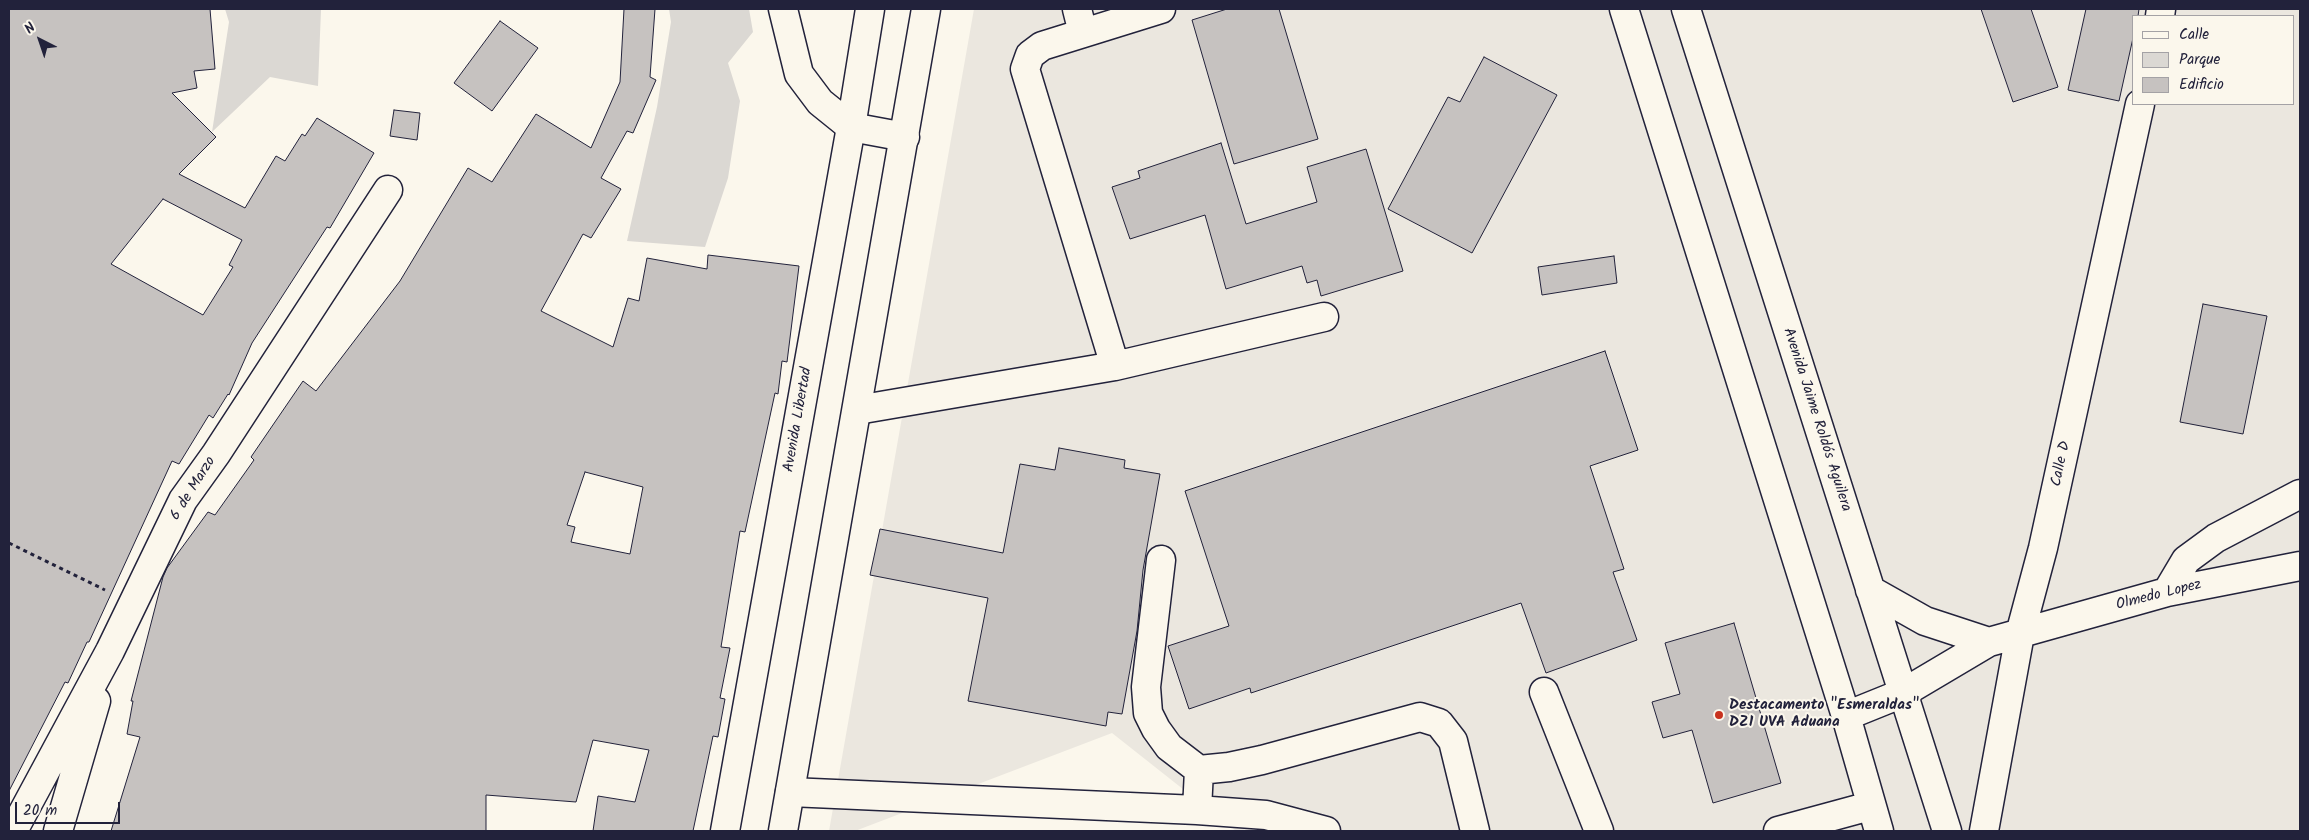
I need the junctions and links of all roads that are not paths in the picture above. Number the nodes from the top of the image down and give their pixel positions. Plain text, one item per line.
1 (783, 9) edge
2 (870, 9) edge
3 (926, 9) edge
4 (1161, 9) edge
5 (1624, 9) edge
6 (1686, 9) edge
7 (1080, 21) edge
8 (2140, 105) edge
9 (851, 127) junction
10 (905, 137) junction
11 (388, 190) dead end
12 (1324, 317) dead end
13 (1115, 366) junction
14 (857, 410) junction
15 (2300, 494) edge
16 (1162, 560) dead end
17 (2300, 566) edge
18 (1870, 590) junction
19 (2167, 592) junction
20 (2020, 634) junction
21 (1989, 642) junction
22 (110, 651) junction
23 (1544, 692) dead end
24 (1903, 693) junction
25 (1846, 716) junction
26 (1200, 770) junction
27 (790, 792) junction
28 (1197, 810) junction
29 (1874, 819) edge
30 (13, 831) edge
31 (58, 831) edge
32 (725, 831) edge
33 (783, 831) edge
34 (1326, 831) edge
35 (1475, 831) edge
36 (1598, 831) edge
37 (1778, 831) edge
38 (1947, 831) edge
39 (1984, 831) edge

1 - 9 street
2 - 9 street, Avenida Libertad
3 - 10 street
4 - 7 street
5 - 25 street
6 - 18 street, Avenida Jaime Roldós Aguilera
7 - 13 street
8 - 20 street, Calle D
9 - 10 street
9 - 32 street, Avenida Libertad
10 - 14 street
11 - 22 street, 6 de Marzo
12 - 13 street
13 - 14 street
14 - 27 street
15 - 19 street
16 - 26 street
17 - 19 street, Olmedo Lopez
18 - 21 street
18 - 24 street, Avenida Jaime Roldós Aguilera
19 - 20 street, Olmedo Lopez
20 - 21 street
20 - 39 street, Calle D
21 - 24 street
22 - 30 street, 6 de Marzo
22 - 31 street
23 - 36 street
24 - 25 street
24 - 38 street, Avenida Jaime Roldós Aguilera
25 - 29 street
26 - 28 street
26 - 35 street
27 - 28 street
27 - 33 street
28 - 34 street
29 - 37 street

